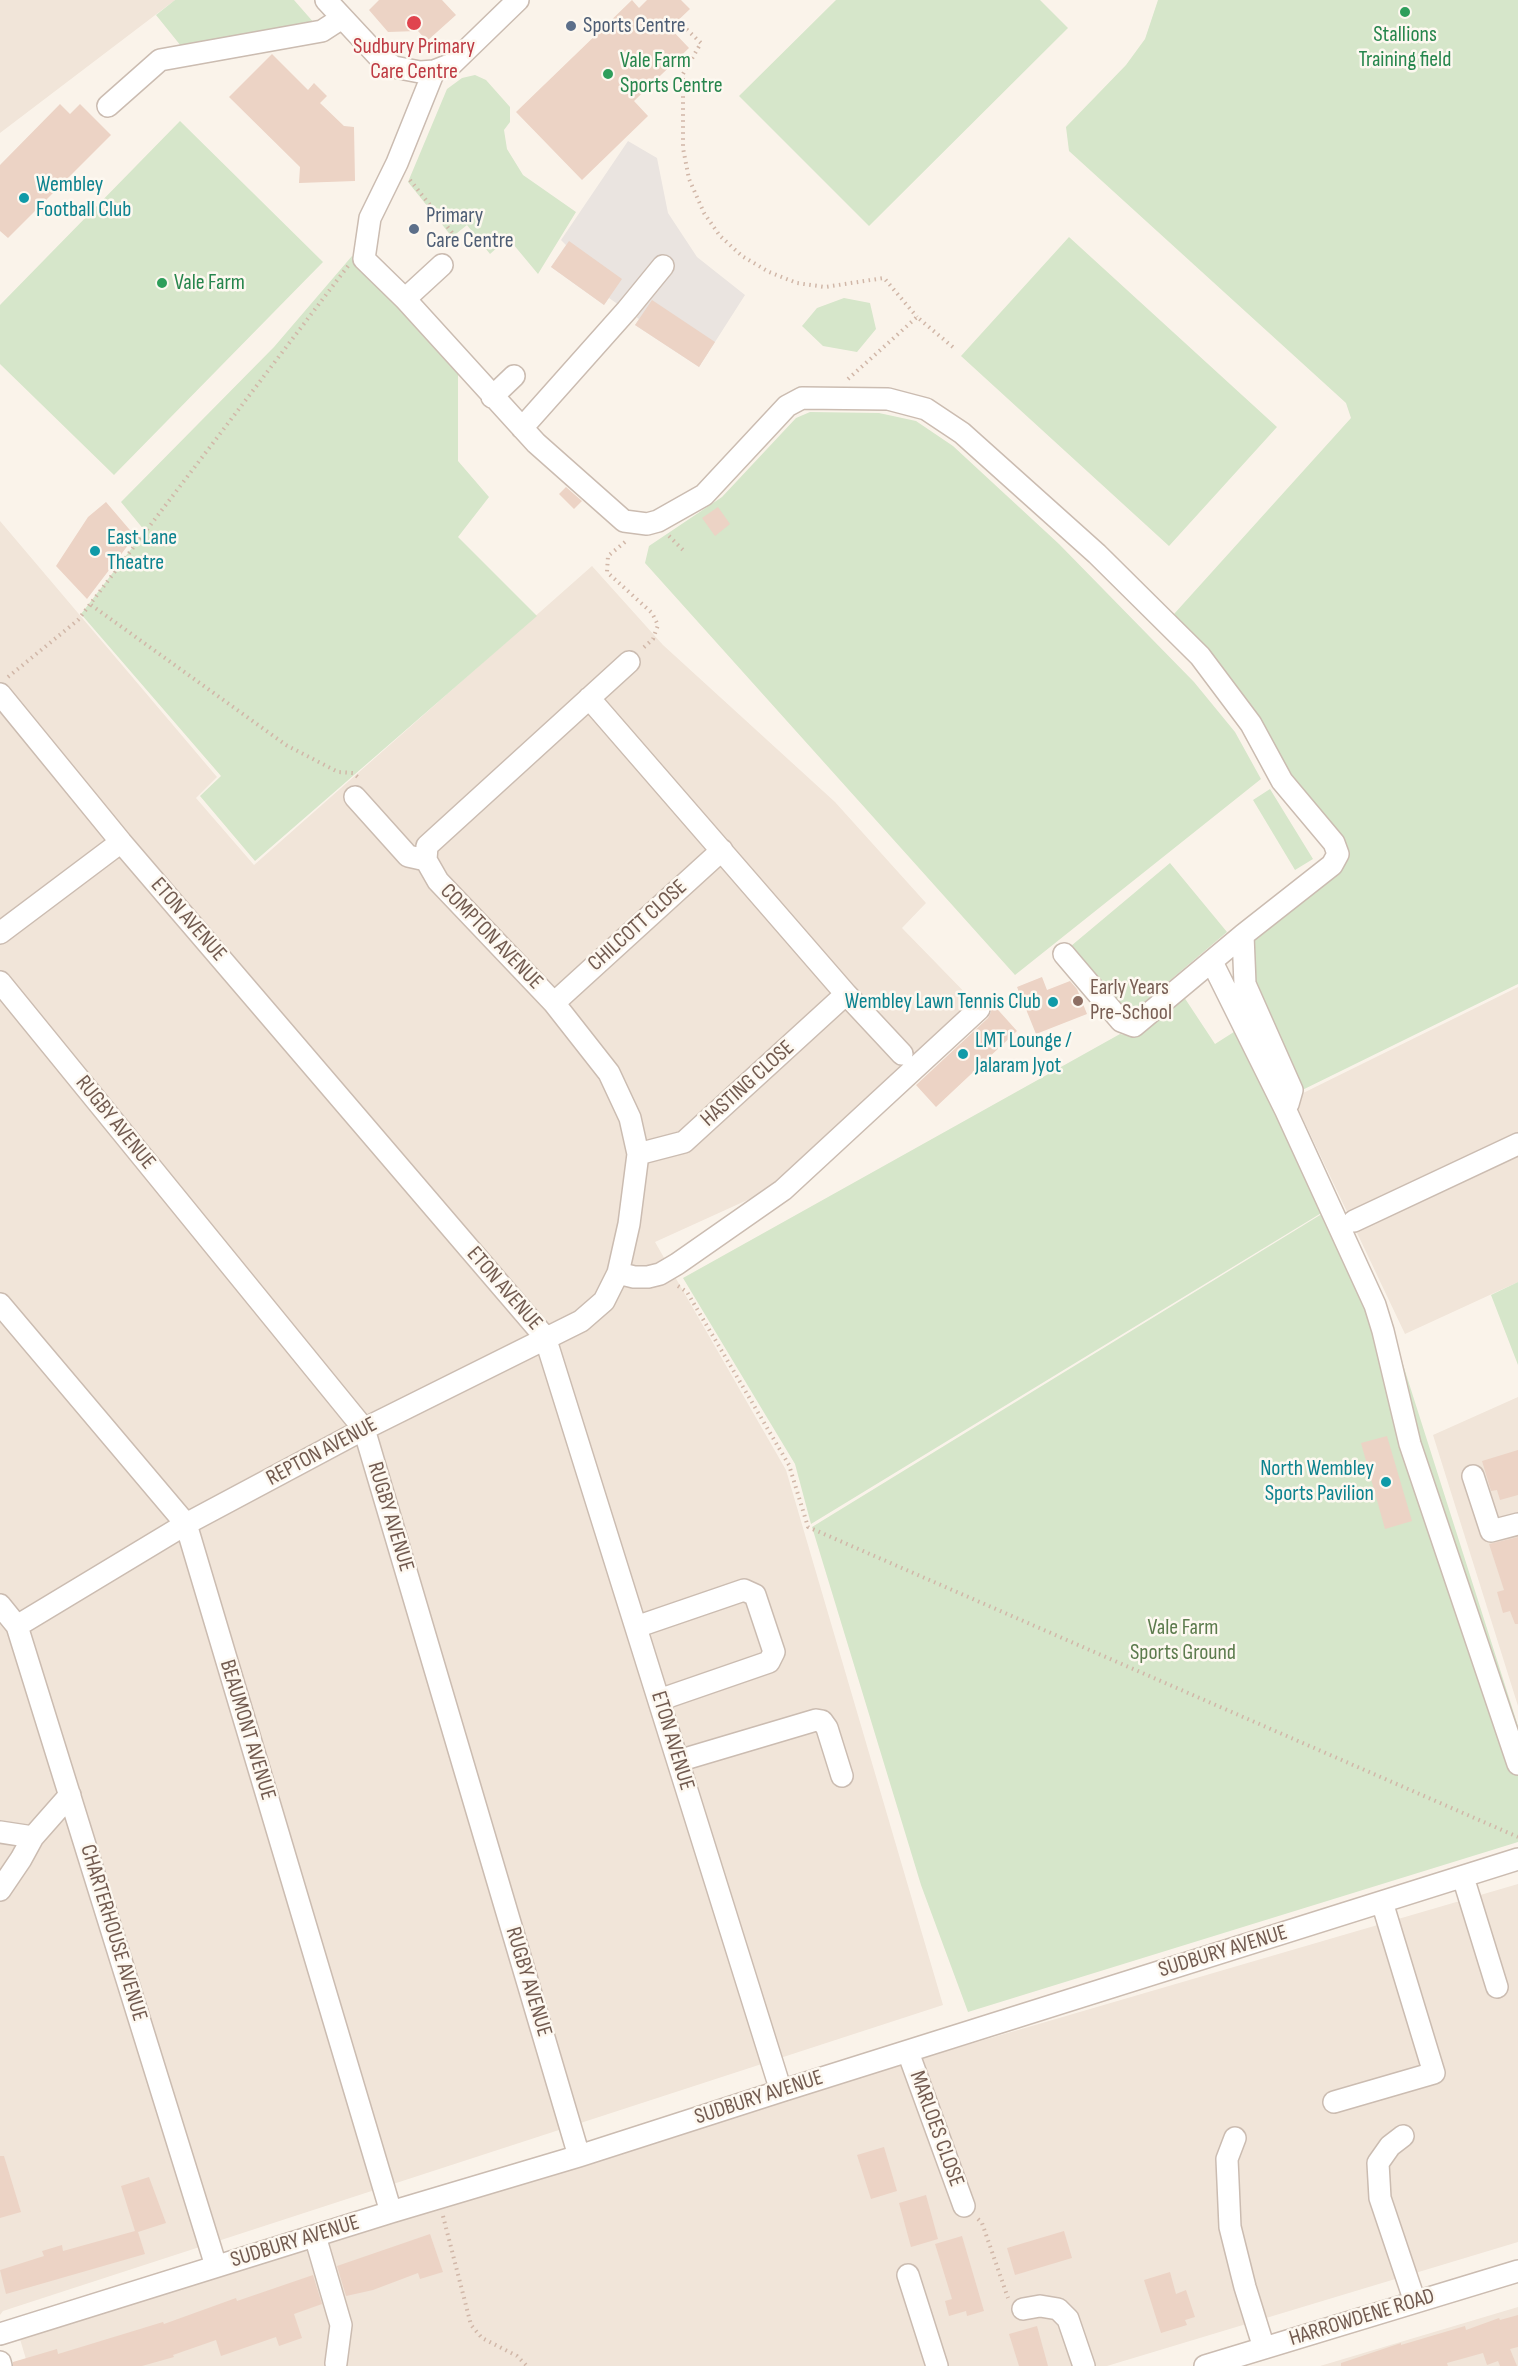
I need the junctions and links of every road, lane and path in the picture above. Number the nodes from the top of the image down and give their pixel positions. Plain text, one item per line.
1 (326, 0) edge
2 (518, 0) edge
3 (342, 18) junction
4 (678, 21) dead end
5 (434, 71) junction
6 (108, 106) dead end
7 (397, 164) junction
8 (454, 235) dead end
9 (364, 259) junction
10 (442, 265) dead end
11 (663, 266) dead end
12 (405, 299) junction
13 (917, 317) junction
14 (954, 348) dead end
15 (513, 376) dead end
16 (492, 397) junction
17 (825, 399) junction
18 (554, 420) dead end
19 (526, 423) junction
20 (647, 524) junction
21 (91, 604) junction
22 (628, 662) joint
23 (0, 683) edge
24 (0, 694) edge
25 (589, 698) junction
26 (355, 774) dead end
27 (355, 797) dead end
28 (121, 842) junction
29 (722, 850) junction
30 (426, 860) junction
31 (0, 933) edge
32 (1243, 935) junction
33 (1064, 954) dead end
34 (1212, 962) junction
35 (0, 982) edge
36 (846, 994) junction
37 (554, 1003) junction
38 (979, 1009) dead end
39 (902, 1054) dead end
40 (1286, 1111) junction
41 (1518, 1144) edge
42 (638, 1154) junction
43 (1354, 1221) dead end
44 (677, 1270) junction
45 (618, 1273) junction
46 (0, 1304) edge
47 (545, 1337) junction
48 (364, 1429) junction
49 (1473, 1476) dead end
50 (186, 1524) junction
51 (1514, 1525) edge
52 (0, 1605) edge
53 (17, 1626) junction
54 (636, 1627) junction
55 (659, 1700) junction
56 (678, 1761) junction
57 (1518, 1764) edge
58 (842, 1776) dead end
59 (70, 1795) junction
60 (0, 1832) edge
61 (33, 1837) junction
62 (1518, 1837) edge
63 (1518, 1859) edge
64 (1463, 1877) junction
65 (0, 1890) edge
66 (1382, 1902) junction
67 (1497, 1987) dead end
68 (908, 2052) junction
69 (781, 2091) junction
70 (1334, 2102) dead end
71 (1403, 2136) dead end
72 (1235, 2138) dead end
73 (579, 2157) junction
74 (439, 2198) junction
75 (964, 2206) joint
76 (391, 2212) junction
77 (315, 2236) junction
78 (216, 2266) junction
79 (1518, 2271) edge
80 (908, 2275) dead end
81 (1415, 2302) junction
82 (1023, 2309) joint
83 (0, 2334) edge
84 (1264, 2348) junction
85 (336, 2362) dead end
86 (527, 2366) edge
87 (937, 2366) edge
88 (1084, 2366) edge
89 (1206, 2366) edge

1 - 3 street
2 - 5 street
3 - 5 street
3 - 6 street
4 - 13 path
5 - 7 street
7 - 8 path
7 - 9 street
9 - 12 street
9 - 21 path
10 - 12 street
11 - 19 street
12 - 16 street
13 - 14 path
13 - 17 path
15 - 16 street
16 - 19 street
17 - 20 street
17 - 32 street
18 - 19 street
19 - 20 street
20 - 22 path
21 - 23 path
21 - 26 path
22 - 25 street, COMPTON AVENUE
24 - 28 street, ETON AVENUE
25 - 29 street
25 - 30 street, COMPTON AVENUE
27 - 30 street
28 - 31 street
28 - 47 street, ETON AVENUE
29 - 36 street
29 - 37 street, CHILCOTT CLOSE
30 - 37 street, COMPTON AVENUE
32 - 34 street
32 - 40 street
33 - 34 street
34 - 40 street
35 - 48 street, RUGBY AVENUE
36 - 39 street
36 - 42 street, HASTING CLOSE
37 - 42 street, COMPTON AVENUE
38 - 44 street
40 - 57 street
41 - 43 street
42 - 45 street, COMPTON AVENUE
44 - 45 street
44 - 62 path
45 - 47 street, REPTON AVENUE
46 - 50 street, BEAUMONT AVENUE
47 - 48 street, REPTON AVENUE
47 - 54 street, ETON AVENUE
48 - 50 street, REPTON AVENUE
48 - 73 street, RUGBY AVENUE
49 - 51 street
50 - 53 street, REPTON AVENUE
50 - 76 street, BEAUMONT AVENUE
52 - 53 street, CHARTERHOUSE AVENUE
53 - 59 street, CHARTERHOUSE AVENUE
54 - 55 street, ETON AVENUE
54 - 55 street
55 - 56 street, ETON AVENUE
56 - 58 street
56 - 69 street, ETON AVENUE
59 - 61 street
59 - 78 street, CHARTERHOUSE AVENUE
60 - 61 street
61 - 65 street
63 - 64 street, SUDBURY AVENUE
64 - 66 street, SUDBURY AVENUE
64 - 67 street
66 - 68 street, SUDBURY AVENUE
66 - 70 street
68 - 69 street, SUDBURY AVENUE
68 - 75 street, MARLOES CLOSE
69 - 73 street, SUDBURY AVENUE
71 - 81 street
72 - 84 street
73 - 74 street, SUDBURY AVENUE
74 - 76 street, SUDBURY AVENUE
74 - 86 path
75 - 82 path
76 - 77 street, SUDBURY AVENUE
77 - 78 street, SUDBURY AVENUE
77 - 85 street
78 - 83 street, SUDBURY AVENUE
79 - 81 street, HARROWDENE ROAD
80 - 87 street
81 - 84 street, HARROWDENE ROAD
82 - 88 street
84 - 89 street, HARROWDENE ROAD

